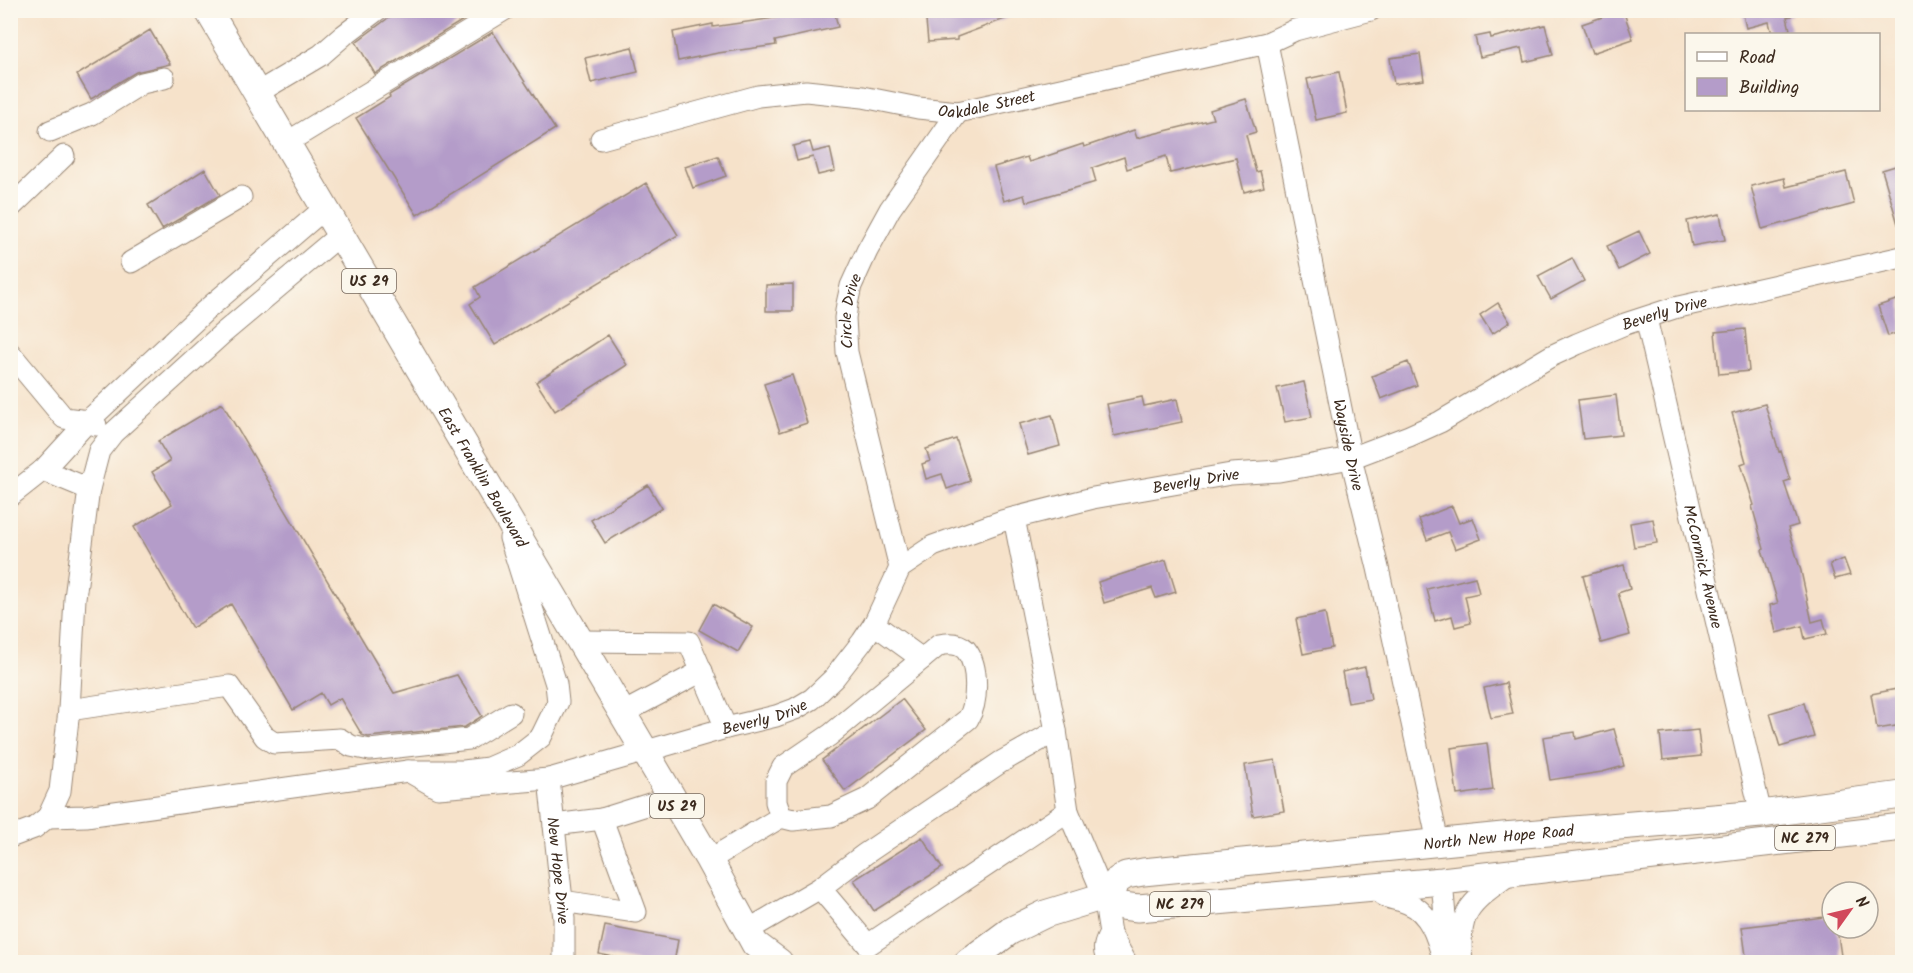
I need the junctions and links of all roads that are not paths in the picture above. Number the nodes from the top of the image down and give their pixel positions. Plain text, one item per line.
1 (208, 10) edge
2 (378, 10) edge
3 (504, 10) edge
4 (1371, 10) edge
5 (1267, 43) junction
6 (164, 78) dead end
7 (256, 93) junction
8 (958, 112) junction
9 (50, 131) dead end
10 (601, 139) dead end
11 (286, 142) junction
12 (64, 156) dead end
13 (241, 197) dead end
14 (10, 208) edge
15 (325, 208) junction
16 (341, 234) junction
17 (1902, 257) edge
18 (131, 262) dead end
19 (205, 311) junction
20 (1646, 318) junction
21 (222, 334) junction
22 (10, 353) edge
23 (115, 397) junction
24 (134, 414) junction
25 (88, 421) junction
26 (113, 433) junction
27 (1351, 458) junction
28 (43, 470) junction
29 (89, 489) junction
30 (10, 496) edge
31 (501, 507) junction
32 (1014, 518) junction
33 (900, 568) junction
34 (874, 624) junction
35 (580, 641) junction
36 (922, 659) junction
37 (702, 671) junction
38 (69, 710) junction
39 (511, 713) dead end
40 (622, 713) junction
41 (726, 728) junction
42 (1056, 731) junction
43 (646, 753) junction
44 (408, 771) junction
45 (549, 779) junction
46 (1902, 795) edge
47 (672, 797) junction
48 (1068, 811) junction
49 (1761, 814) junction
50 (781, 817) junction
51 (48, 818) junction
52 (602, 819) junction
53 (554, 825) junction
54 (1902, 827) edge
55 (1503, 836) junction
56 (10, 837) edge
57 (1438, 843) junction
58 (709, 860) junction
59 (1513, 872) junction
60 (1443, 881) junction
61 (1374, 886) junction
62 (820, 888) junction
63 (1104, 896) junction
64 (562, 901) junction
65 (753, 945) edge
66 (1116, 961) edge
67 (564, 963) edge
68 (779, 963) edge
69 (968, 963) edge
70 (1444, 963) edge
71 (1449, 963) edge
72 (1462, 963) edge

1 - 7 main road, East Franklin Boulevard / US 29
2 - 7 street
3 - 11 street
4 - 5 street, Oakdale Street
5 - 8 street, Oakdale Street
5 - 27 street, Wayside Drive
6 - 9 street
7 - 11 main road, East Franklin Boulevard / US 29
8 - 10 street, Oakdale Street
8 - 33 street, Circle Drive
11 - 15 main road, East Franklin Boulevard / US 29
12 - 14 street
13 - 18 street
15 - 16 main road, East Franklin Boulevard / US 29
15 - 19 street
16 - 21 street
16 - 31 main road, East Franklin Boulevard / US 29
17 - 20 street, Beverly Drive
19 - 21 street
19 - 23 street
20 - 27 street, Beverly Drive
20 - 49 street, McCormick Avenue
21 - 24 street
22 - 25 street
23 - 24 street
23 - 25 street
24 - 26 street
25 - 26 street
25 - 28 street
26 - 29 street
27 - 32 street, Beverly Drive
27 - 57 street, Wayside Drive
28 - 29 street
28 - 30 street
29 - 38 street
31 - 35 main road, East Franklin Boulevard / US 29
31 - 44 street
32 - 33 street, Beverly Drive
32 - 42 street
33 - 34 street, Beverly Drive
34 - 36 street
34 - 41 street, Beverly Drive
35 - 37 street
35 - 40 main road, East Franklin Boulevard / US 29
36 - 50 street
36 - 50 street
37 - 40 street
37 - 41 street
38 - 39 street
38 - 51 street
40 - 43 main road, East Franklin Boulevard / US 29
41 - 43 street, Beverly Drive
42 - 48 street
42 - 62 street
43 - 45 street, Beverly Drive
43 - 47 main road, East Franklin Boulevard / US 29
44 - 45 street, Beverly Drive
44 - 51 street
45 - 53 street, New Hope Drive
46 - 49 main road, North New Hope Road
47 - 52 street
47 - 58 main road, East Franklin Boulevard / US 29
48 - 62 street
48 - 63 street
49 - 55 main road, North New Hope Road
50 - 58 street
51 - 56 street
52 - 53 street
52 - 64 street
53 - 64 street, New Hope Drive
54 - 59 main road, North New Hope Road / NC 279
55 - 57 main road, North New Hope Road
55 - 60 main road
57 - 63 main road, North New Hope Road
58 - 65 main road, East Franklin Boulevard / US 29
59 - 60 main road, North New Hope Road / NC 279
59 - 72 street
60 - 61 main road, North New Hope Road / NC 279
60 - 71 street
61 - 63 main road, North New Hope Road / NC 279
61 - 70 street
62 - 65 street
63 - 66 street
63 - 69 main road, North New Hope Road
64 - 67 street, New Hope Drive
65 - 68 main road, East Franklin Boulevard / US 29

